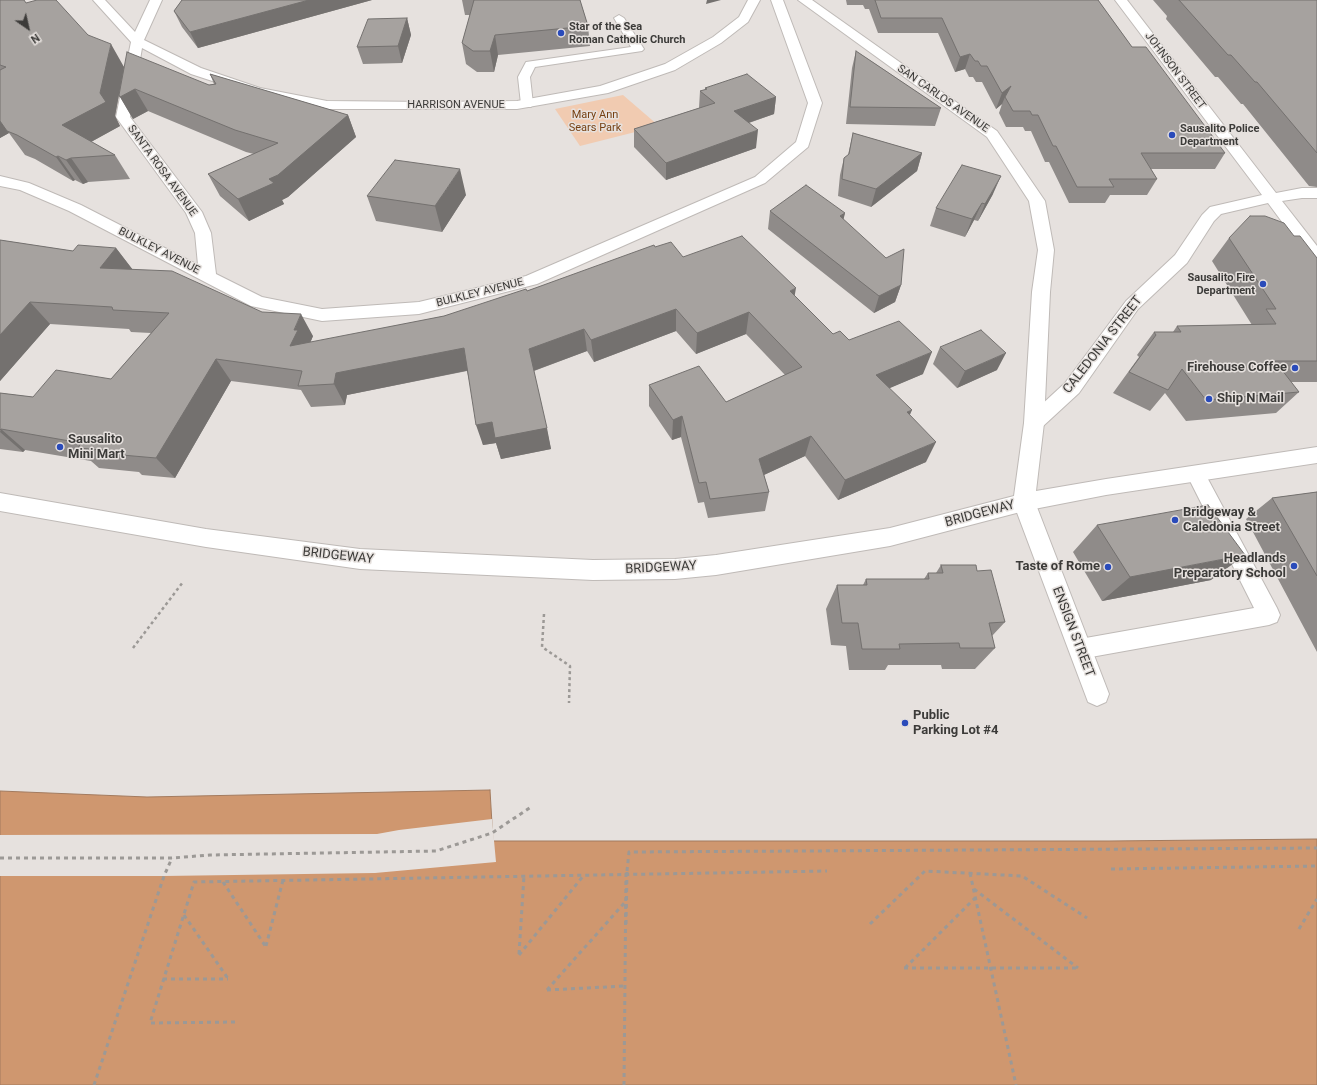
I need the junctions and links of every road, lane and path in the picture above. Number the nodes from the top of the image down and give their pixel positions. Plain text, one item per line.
1 (99, 0) edge
2 (156, 0) edge
3 (754, 0) edge
4 (777, 0) edge
5 (804, 0) edge
6 (1122, 0) edge
7 (619, 18) dead end
8 (137, 41) junction
9 (527, 104) junction
10 (0, 181) edge
11 (1317, 193) edge
12 (1272, 198) junction
13 (1317, 257) edge
14 (208, 276) junction
15 (1034, 423) junction
16 (1317, 455) edge
17 (1195, 474) junction
18 (0, 502) edge
19 (1024, 502) junction
20 (183, 582) dead end
21 (544, 614) dead end
22 (133, 648) dead end
23 (1080, 649) junction
24 (1097, 694) dead end
25 (569, 703) dead end
26 (531, 807) dead end
27 (1317, 848) edge
28 (0, 858) edge
29 (172, 858) junction
30 (1317, 866) edge
31 (1111, 869) dead end
32 (828, 871) dead end
33 (627, 872) junction
34 (970, 873) junction
35 (584, 874) junction
36 (524, 876) junction
37 (283, 880) junction
38 (222, 882) junction
39 (974, 888) junction
40 (976, 898) junction
41 (1317, 899) edge
42 (626, 900) junction
43 (184, 914) junction
44 (1087, 918) dead end
45 (626, 924) junction
46 (870, 924) dead end
47 (1299, 929) dead end
48 (163, 979) junction
49 (625, 986) junction
50 (235, 1022) dead end
51 (94, 1085) edge
52 (624, 1085) edge
53 (1016, 1085) edge

1 - 8 street
2 - 8 street, SANTA ROSA AVENUE
3 - 9 street, HARRISON AVENUE
4 - 14 street, BULKLEY AVENUE
5 - 15 street, SAN CARLOS AVENUE
6 - 12 street, JOHNSON STREET
7 - 9 lane
8 - 9 street, HARRISON AVENUE
8 - 14 street, SANTA ROSA AVENUE
10 - 14 street, BULKLEY AVENUE
11 - 12 street, CALEDONIA STREET
12 - 13 street, JOHNSON STREET
12 - 15 street, CALEDONIA STREET
15 - 19 street
16 - 17 street, BRIDGEWAY
17 - 19 street, BRIDGEWAY
17 - 23 lane
18 - 19 street, BRIDGEWAY
19 - 23 street, ENSIGN STREET
20 - 22 path
21 - 25 path
23 - 24 street, ENSIGN STREET
26 - 29 path
27 - 33 path
28 - 29 path
29 - 51 path
30 - 31 path
32 - 35 path
33 - 42 path
33 - 45 path, bridge
34 - 39 path
34 - 44 path
34 - 46 path
35 - 36 path
35 - 36 path
36 - 37 path
37 - 38 path
37 - 38 path
38 - 43 path
39 - 40 path
39 - 40 path
40 - 53 path
41 - 47 path
42 - 45 path
42 - 49 path
43 - 48 path
43 - 48 path
45 - 49 path
48 - 50 path
49 - 52 path

